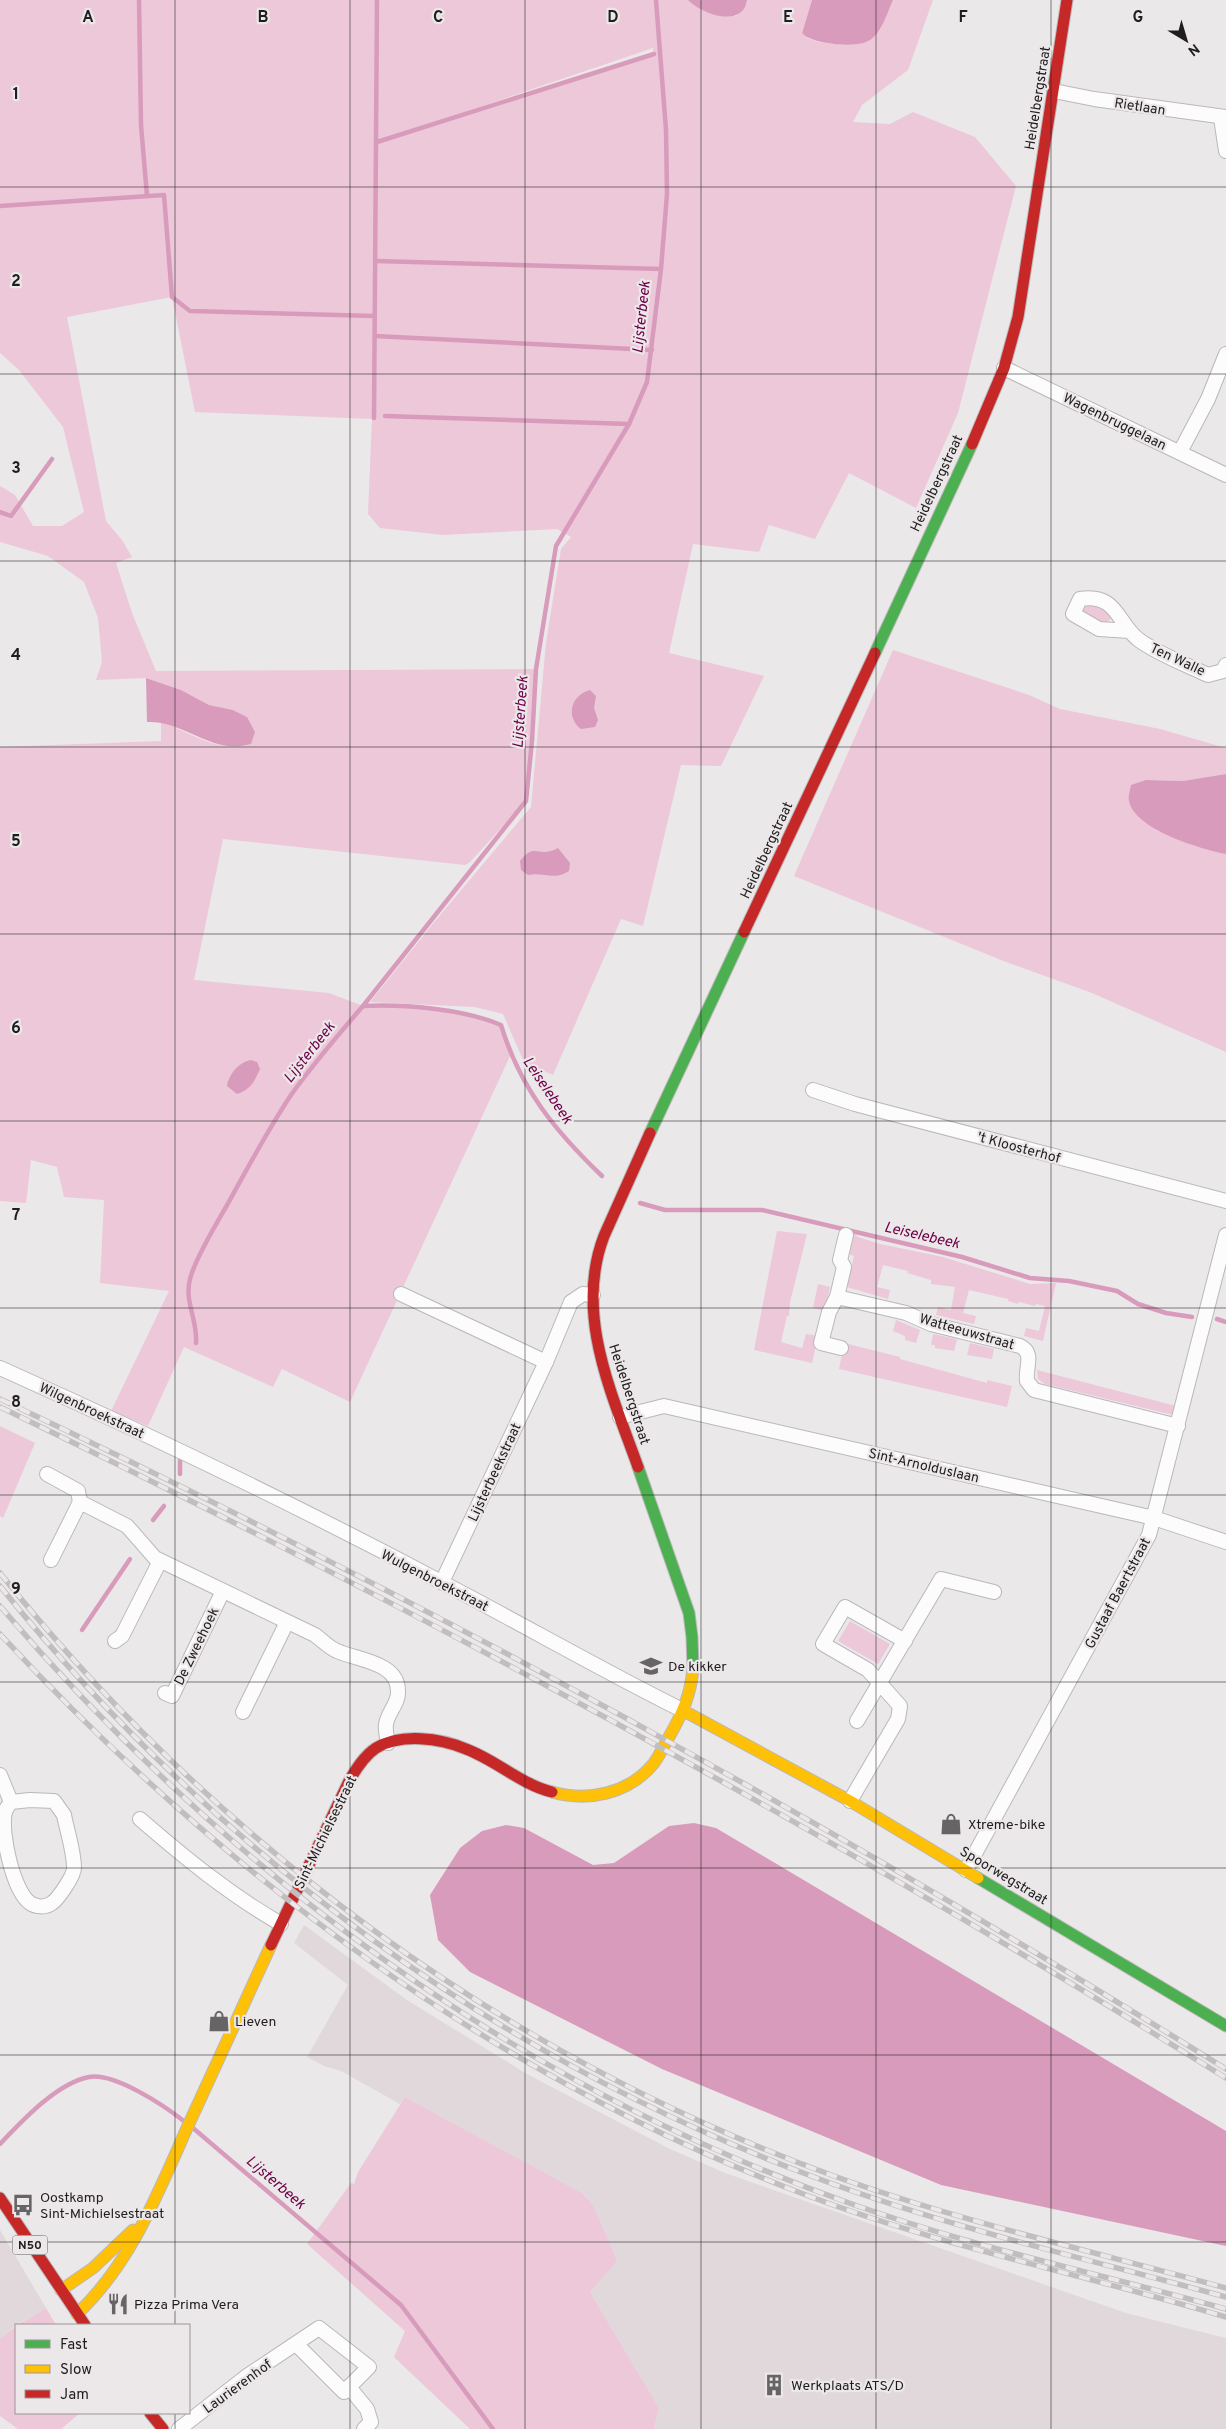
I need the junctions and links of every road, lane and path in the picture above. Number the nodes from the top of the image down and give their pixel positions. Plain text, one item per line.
1 (1067, 0) edge
2 (1054, 91) junction
3 (1223, 118) edge
4 (1226, 151) edge
5 (1226, 354) edge
6 (1004, 368) junction
7 (1180, 452) junction
8 (1226, 475) edge
9 (1130, 631) dead end
10 (1226, 665) edge
11 (813, 1090) dead end
12 (1226, 1200) edge
13 (846, 1234) dead end
14 (1226, 1235) edge
15 (401, 1294) dead end
16 (593, 1295) junction
17 (837, 1297) junction
18 (841, 1348) dead end
19 (546, 1362) junction
20 (0, 1368) edge
21 (620, 1417) junction
22 (1178, 1426) junction
23 (184, 1452) joint
24 (47, 1474) dead end
25 (80, 1502) junction
26 (1154, 1518) junction
27 (1226, 1542) edge
28 (51, 1560) dead end
29 (160, 1561) junction
30 (442, 1582) junction
31 (223, 1591) junction
32 (994, 1592) dead end
33 (287, 1622) junction
34 (115, 1641) dead end
35 (905, 1641) junction
36 (879, 1683) junction
37 (165, 1693) dead end
38 (684, 1711) junction
39 (243, 1712) dead end
40 (857, 1721) dead end
41 (388, 1743) junction
42 (0, 1775) edge
43 (850, 1801) junction
44 (11, 1802) junction
45 (140, 1819) dead end
46 (966, 1870) junction
47 (281, 1924) junction
48 (1226, 2026) edge
49 (0, 2198) edge
50 (152, 2208) junction
51 (61, 2290) junction
52 (77, 2314) junction
53 (84, 2324) edge
54 (296, 2344) junction
55 (349, 2387) junction
56 (151, 2414) edge
57 (163, 2429) edge
58 (179, 2429) edge
59 (364, 2429) edge

1 - 2 main road, Heidelbergstraat
2 - 3 street, Rietlaan
2 - 6 main road, Heidelbergstraat
3 - 4 street
5 - 7 street
6 - 7 street, Wagenbruggelaan
6 - 16 main road, Heidelbergstraat
7 - 8 street, Wagenbruggelaan
9 - 10 street, Ten Walle
11 - 12 street, 't Kloosterhof
13 - 17 street
14 - 22 street, Gustaaf Baertstraat
15 - 19 street
16 - 19 street, Lijsterbeekstraat
16 - 21 main road, Heidelbergstraat
17 - 18 street
17 - 22 street, Watteeuwstraat
19 - 30 street, Lijsterbeekstraat
20 - 23 street, Wilgenbroekstraat
21 - 26 street, Sint-Arnolduslaan
21 - 38 main road, Heidelbergstraat
22 - 26 street, Gustaaf Baertstraat
23 - 30 street, Wulgenbroekstraat
24 - 25 street, De Zweehoek
25 - 28 street
25 - 29 street, De Zweehoek
26 - 27 street, Sint-Arnolduslaan
26 - 46 street, Gustaaf Baertstraat
29 - 31 street, De Zweehoek
29 - 34 street
30 - 38 street, Wulgenbroekstraat
31 - 33 street, De Zweehoek
31 - 37 street, De Zweehoek
32 - 35 street
33 - 39 street
33 - 41 street, De Zweehoek
35 - 36 street
35 - 36 street
36 - 40 street
36 - 43 street
38 - 41 main road, Sint-Michielsestraat
38 - 43 main road, Spoorwegstraat
41 - 47 main road, Sint-Michielsestraat
42 - 44 street
43 - 46 main road, Spoorwegstraat
44 - 44 street
45 - 47 street
46 - 48 main road, Spoorwegstraat
47 - 50 main road, Sint-Michielsestraat
49 - 51 main road, N50
50 - 51 main road, Sint-Michielsestraat
50 - 52 main road, Sint-Michielsestraat
51 - 52 main road, N50
52 - 53 main road, N50
54 - 55 street
54 - 55 street, Laurierenhof
54 - 58 street, Laurierenhof
55 - 59 street
56 - 57 main road

